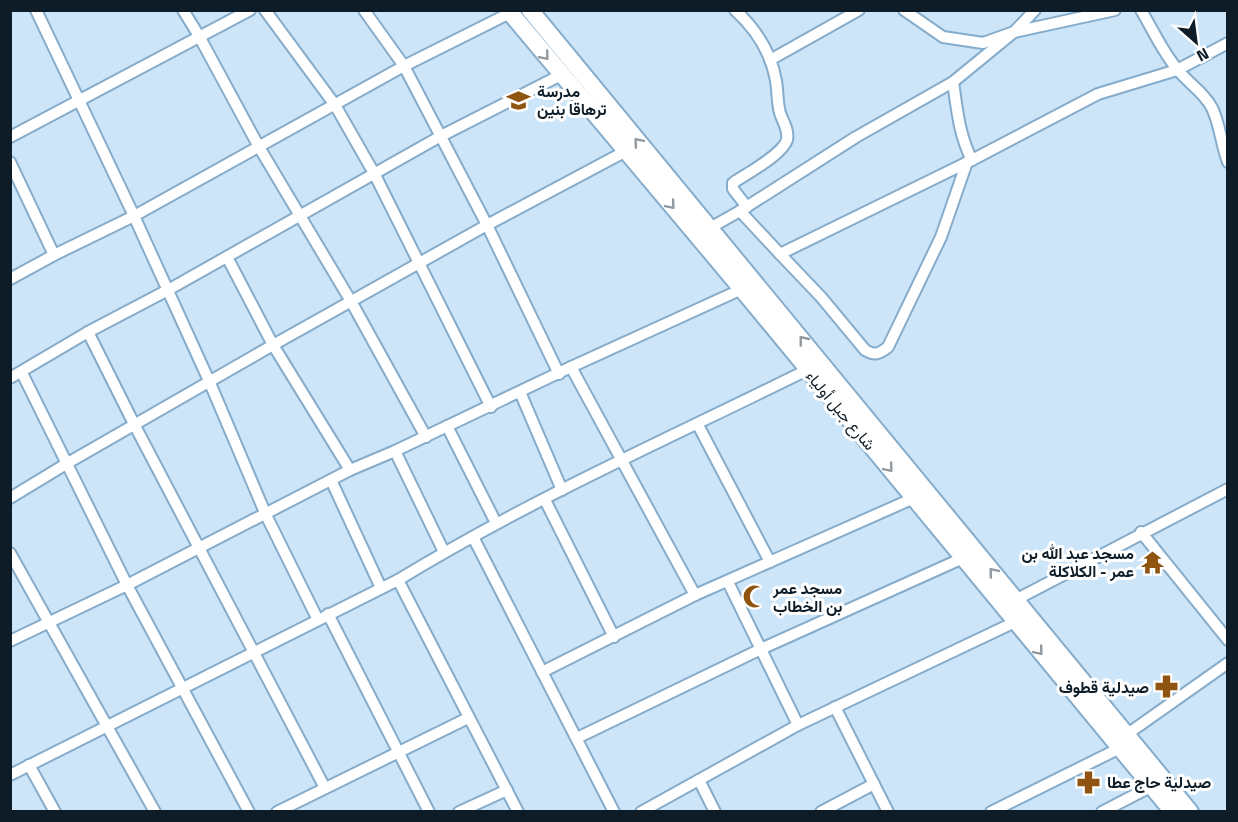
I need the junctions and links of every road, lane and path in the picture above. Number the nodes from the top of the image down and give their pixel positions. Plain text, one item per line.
1 (36, 10) edge
2 (183, 10) edge
3 (250, 10) edge
4 (265, 10) edge
5 (364, 10) edge
6 (530, 10) edge
7 (735, 10) edge
8 (859, 10) edge
9 (904, 10) edge
10 (1035, 10) edge
11 (1115, 10) edge
12 (1141, 10) edge
13 (509, 12) edge
14 (1014, 32) junction
15 (199, 36) junction
16 (1227, 43) edge
17 (770, 60) junction
18 (404, 66) junction
19 (1177, 70) junction
20 (561, 75) junction
21 (953, 82) junction
22 (79, 102) junction
23 (335, 105) junction
24 (441, 136) junction
25 (10, 137) edge
26 (259, 147) junction
27 (626, 151) junction
28 (969, 161) junction
29 (10, 162) edge
30 (1227, 162) edge
31 (375, 175) junction
32 (743, 209) junction
33 (134, 216) junction
34 (300, 216) junction
35 (487, 225) junction
36 (710, 228) junction
37 (780, 254) junction
38 (54, 255) junction
39 (227, 257) junction
40 (418, 265) junction
41 (10, 279) edge
42 (742, 289) junction
43 (168, 290) junction
44 (352, 303) junction
45 (88, 332) junction
46 (273, 345) junction
47 (571, 367) junction
48 (807, 370) junction
49 (22, 373) junction
50 (559, 374) junction
51 (10, 378) edge
52 (210, 383) junction
53 (520, 392) junction
54 (491, 407) junction
55 (134, 424) junction
56 (698, 424) junction
57 (447, 426) junction
58 (426, 437) junction
59 (395, 451) junction
60 (621, 461) junction
61 (66, 464) junction
62 (350, 470) junction
63 (331, 480) junction
64 (1227, 489) edge
65 (562, 490) junction
66 (10, 498) edge
67 (914, 498) junction
68 (544, 500) junction
69 (266, 515) junction
70 (496, 524) junction
71 (1141, 532) junction
72 (473, 537) junction
73 (199, 547) junction
74 (444, 552) junction
75 (10, 553) edge
76 (963, 558) junction
77 (770, 562) junction
78 (398, 580) junction
79 (728, 582) junction
80 (128, 585) junction
81 (381, 588) junction
82 (695, 595) junction
83 (1012, 610) junction
84 (323, 617) junction
85 (49, 622) junction
86 (615, 637) junction
87 (1227, 640) edge
88 (10, 641) edge
89 (761, 649) junction
90 (254, 653) junction
91 (1227, 663) edge
92 (542, 672) junction
93 (183, 688) junction
94 (835, 707) junction
95 (468, 718) junction
96 (798, 726) junction
97 (107, 728) junction
98 (577, 738) junction
99 (1123, 741) junction
100 (398, 753) junction
101 (29, 765) junction
102 (10, 775) edge
103 (699, 780) junction
104 (874, 784) junction
105 (1152, 786) junction
106 (325, 788) junction
107 (507, 790) junction
108 (55, 812) edge
109 (155, 812) edge
110 (249, 812) edge
111 (277, 812) edge
112 (429, 812) edge
113 (459, 812) edge
114 (518, 812) edge
115 (614, 812) edge
116 (641, 812) edge
117 (715, 812) edge
118 (821, 812) edge
119 (888, 812) edge
120 (990, 812) edge
121 (1102, 812) edge
122 (1173, 812) edge
123 (1190, 812) edge

1 - 22 street
2 - 15 street
3 - 15 street
4 - 23 street
5 - 18 street
36 -> 6 main road, شارع جبل أولياء
7 - 17 street
8 - 17 street
9 - 14 street
10 - 14 street
11 - 14 street
12 - 19 street
13 - 18 street
13 -> 20 main road, شارع جبل أولياء
14 - 21 street
15 - 22 street
15 - 26 street
16 - 19 street
17 - 32 street
18 - 23 street
18 - 24 street
19 - 28 street
19 - 30 street
20 - 24 street
20 - 27 main road, شارع جبل أولياء
21 - 28 street
21 - 32 street
22 - 25 street
22 - 33 street
23 - 26 street
23 - 31 street
24 - 31 street
24 - 35 street
26 - 33 street
26 - 34 street
27 - 35 street
27 -> 42 main road, شارع جبل أولياء
28 - 37 street
28 - 37 street
29 - 38 street
31 - 34 street
31 - 40 street
32 - 36 street
32 - 37 street
33 - 38 street
33 - 43 street
34 - 39 street
34 - 44 street
35 - 40 street
35 - 50 street
83 -> 36 main road, شارع جبل أولياء
38 - 41 street
39 - 43 street
39 - 46 street
40 - 44 street
40 - 54 street
42 - 47 street
42 - 48 main road, شارع جبل أولياء
43 - 45 street
43 - 52 street
44 - 46 street
44 - 58 street
45 - 49 street
45 - 55 street
46 - 52 street
46 - 62 street
47 - 50 street
47 - 60 street
48 - 56 street
48 -> 67 main road, شارع جبل أولياء
49 - 51 street
49 - 61 street
50 - 53 street
52 - 55 street
52 - 69 street
53 - 54 street
53 - 65 street
54 - 57 street
55 - 61 street
55 - 73 street
56 - 60 street
56 - 77 street
57 - 58 street
57 - 70 street
58 - 59 street
59 - 62 street
59 - 74 street
60 - 65 street
60 - 82 street
61 - 66 street
61 - 80 street
62 - 63 street
63 - 69 street
63 - 81 street
64 - 71 street
65 - 68 street
67 - 76 main road, شارع جبل أولياء
67 - 77 street
68 - 70 street
68 - 86 street
69 - 73 street
69 - 84 street
70 - 72 street
71 - 83 street
71 - 87 street
72 - 74 street
72 - 92 street
73 - 80 street
73 - 90 street
74 - 78 street
75 - 85 street
76 - 83 main road, شارع جبل أولياء
76 - 89 street
77 - 79 street
78 - 81 street
78 - 95 street
79 - 82 street
79 - 89 street
80 - 85 street
80 - 93 street
81 - 84 street
82 - 86 street
83 - 94 street
83 -> 99 main road, شارع جبل أولياء
83 - 99 main road, شارع جبل أولياء
84 - 90 street
84 - 100 street
85 - 88 street
85 - 97 street
86 - 92 street
89 - 96 street
89 - 98 street
90 - 93 street
90 - 106 street
91 - 99 street
92 - 98 street
93 - 97 street
93 - 110 street
94 - 96 street
94 - 104 street
95 - 100 street
95 - 107 street
96 - 103 street
97 - 101 street
97 - 109 street
98 - 115 street
99 - 105 main road, شارع جبل أولياء
99 - 120 street
99 - 123 main road, شارع جبل أولياء
100 - 106 street
100 - 112 street
101 - 102 street
101 - 108 street
103 - 116 street
103 - 117 street
104 - 118 street
104 - 119 street
105 - 121 street
105 - 122 main road, شارع جبل أولياء
106 - 111 street
107 - 113 street
107 - 114 street

